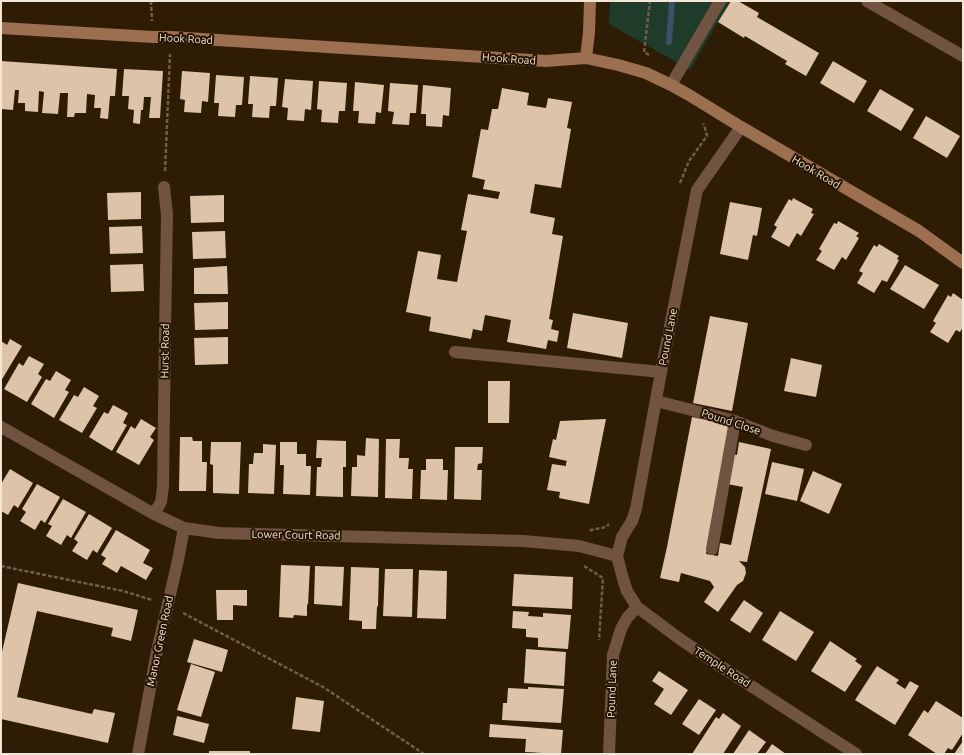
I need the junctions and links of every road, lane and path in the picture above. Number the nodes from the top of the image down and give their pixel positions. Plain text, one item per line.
1 (590, 1) edge
2 (650, 1) edge
3 (720, 1) edge
4 (867, 1) edge
5 (1, 28) edge
6 (171, 37) junction
7 (649, 56) dead end
8 (963, 56) edge
9 (586, 58) junction
10 (672, 85) junction
11 (741, 127) junction
12 (164, 187) joint
13 (963, 263) edge
14 (454, 352) dead end
15 (661, 372) junction
16 (656, 401) junction
17 (735, 421) junction
18 (1, 426) edge
19 (806, 445) dead end
20 (154, 514) junction
21 (611, 522) dead end
22 (184, 528) junction
23 (591, 530) dead end
24 (712, 549) dead end
25 (617, 556) junction
26 (581, 564) dead end
27 (1, 566) edge
28 (168, 605) junction
29 (637, 606) junction
30 (600, 612) dead end
31 (138, 754) edge
32 (424, 754) edge
33 (609, 754) edge
34 (856, 754) edge

1 - 9 main road
2 - 7 path
3 - 10 street
4 - 8 street
5 - 6 main road, Hook Road
6 - 9 main road, Hook Road
6 - 12 path
9 - 10 main road, Hook Road
10 - 11 main road, Hook Road
11 - 13 main road, Hook Road
11 - 15 street, Pound Lane
12 - 20 street, Hurst Road
14 - 15 street
15 - 16 street, Pound Lane
16 - 17 street, Pound Close
16 - 25 street, Pound Lane
17 - 19 street, Pound Close
17 - 24 street
18 - 20 street, Lower Court Road
20 - 22 street, Lower Court Road
21 - 23 path
22 - 25 street, Lower Court Road
22 - 28 street, Manor Green Road
25 - 29 street, Temple Road
26 - 30 path
27 - 28 path
28 - 31 street, Manor Green Road
28 - 32 path
29 - 33 street, Pound Lane
29 - 34 street, Temple Road

